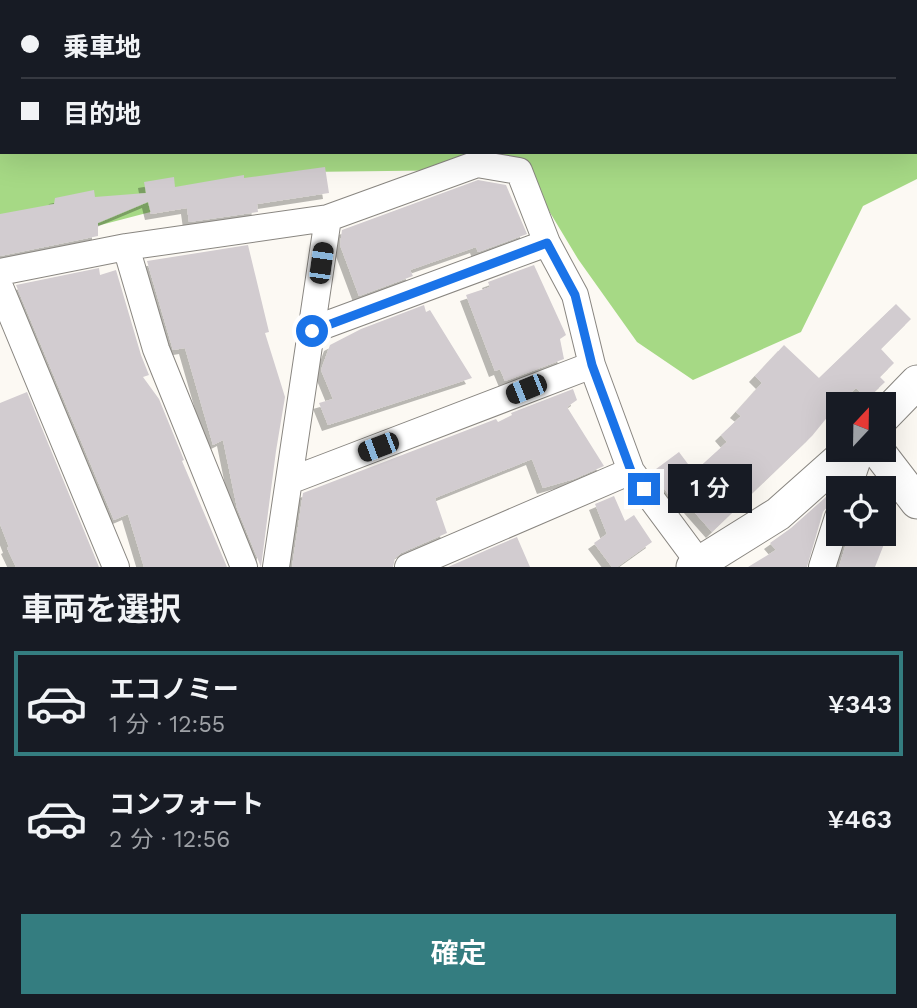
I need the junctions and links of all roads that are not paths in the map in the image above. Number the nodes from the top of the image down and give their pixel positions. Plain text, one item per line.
1 (328, 218) junction
2 (547, 243) junction
3 (126, 247) junction
4 (0, 272) edge
5 (0, 287) edge
6 (312, 331) junction
7 (592, 365) junction
8 (917, 382) edge
9 (896, 404) edge
10 (836, 462) edge
11 (886, 462) edge
12 (631, 471) junction
13 (289, 481) junction
14 (917, 502) edge
15 (829, 546) edge
16 (696, 565) edge
17 (116, 567) edge
18 (244, 567) edge
19 (276, 567) edge
20 (408, 567) edge
21 (822, 567) edge

1 - 2 street
1 - 3 street
1 - 6 street
2 - 6 street
2 - 7 street
3 - 4 street
3 - 18 street
5 - 17 street
6 - 13 street
7 - 12 street
7 - 13 street
8 - 9 street
10 - 16 street
11 - 14 street
12 - 16 street
12 - 20 street
13 - 19 street
15 - 21 street

